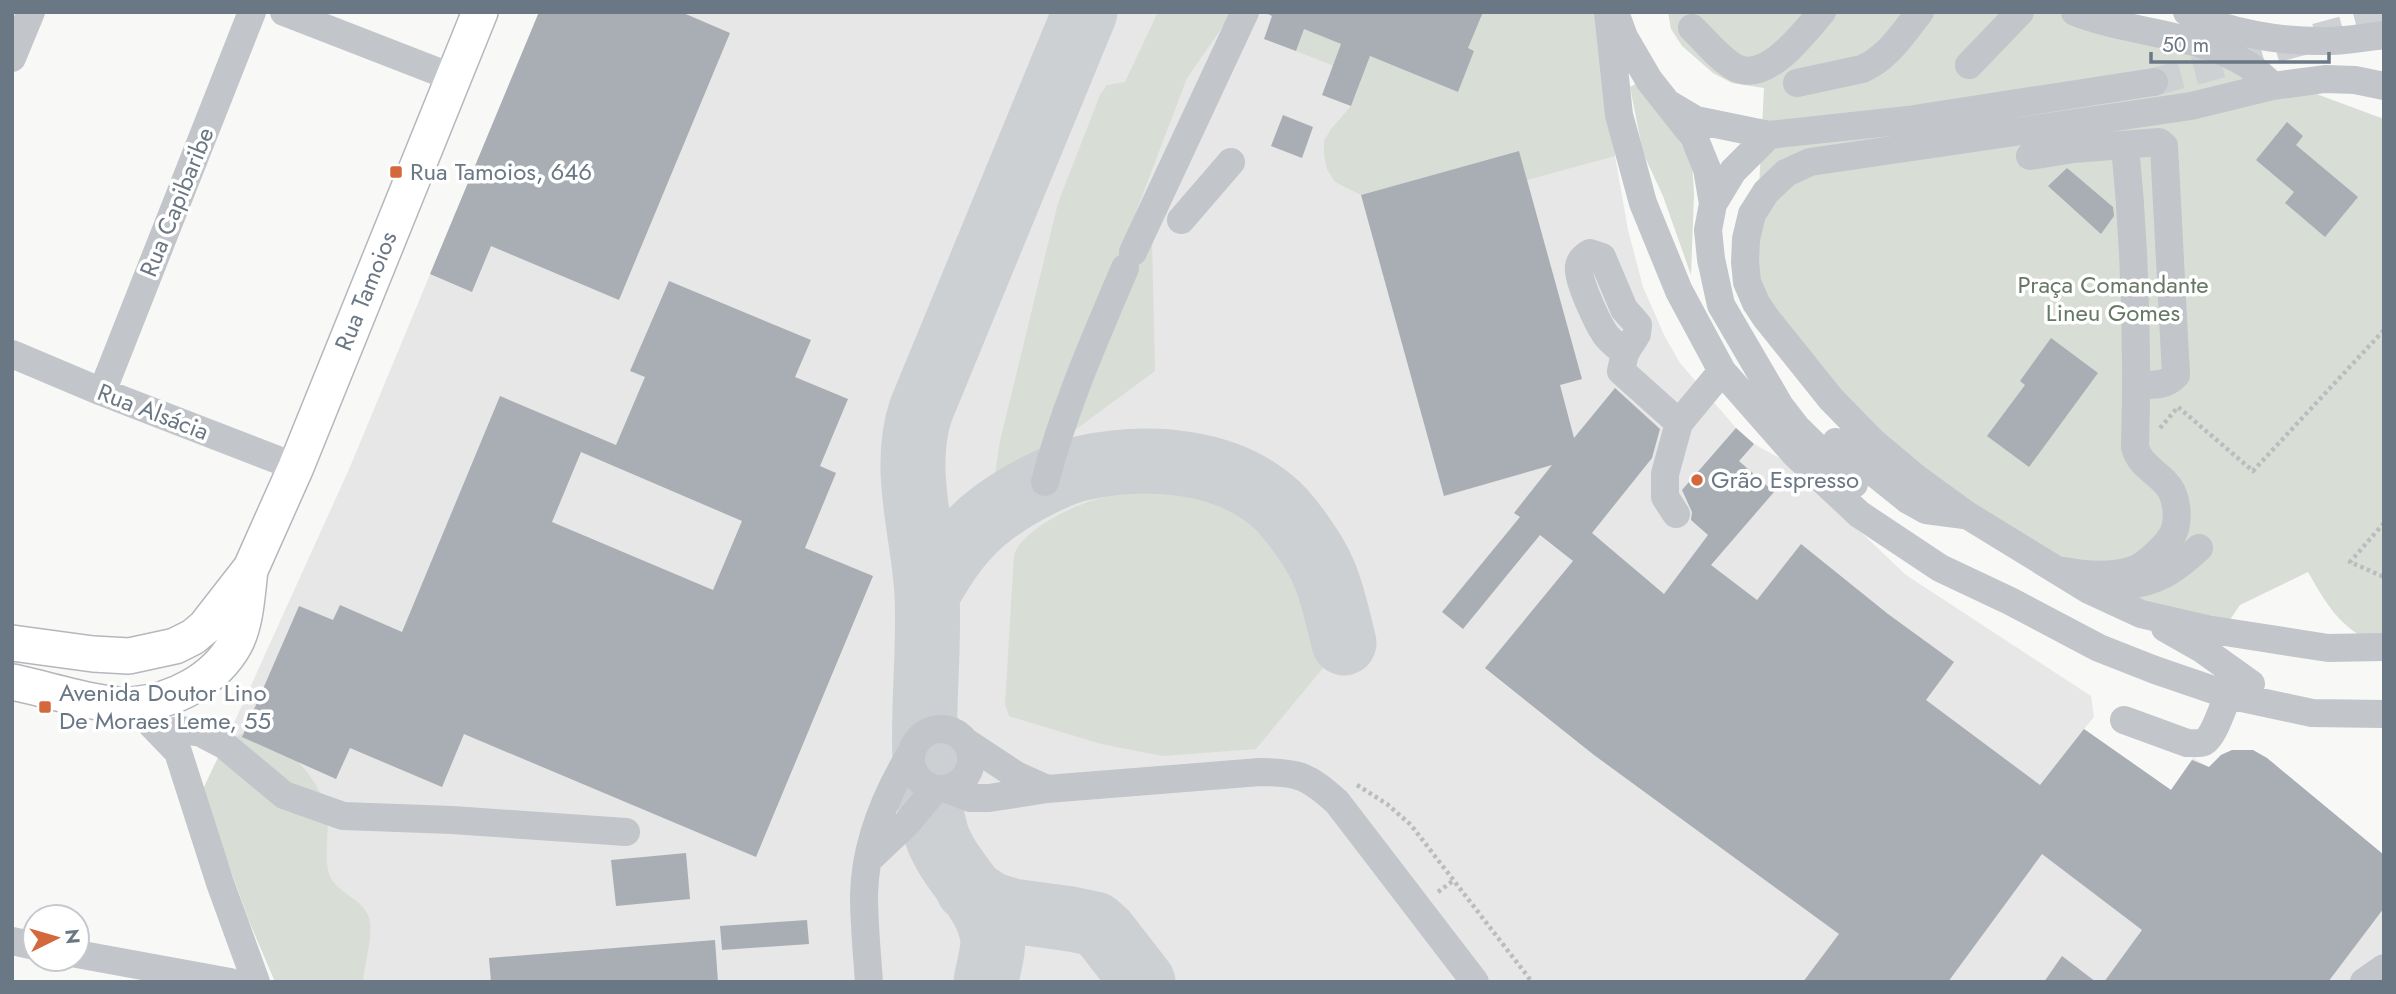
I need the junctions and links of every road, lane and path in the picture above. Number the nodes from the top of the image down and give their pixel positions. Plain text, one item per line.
1 (31, 12) edge
2 (252, 12) edge
3 (284, 12) edge
4 (480, 12) edge
5 (1245, 12) edge
6 (1608, 12) edge
7 (1615, 12) edge
8 (1822, 12) edge
9 (1920, 12) edge
10 (2020, 12) edge
11 (2075, 12) edge
12 (2187, 12) edge
13 (1692, 28) dead end
14 (2384, 35) edge
15 (12, 58) edge
16 (1969, 65) dead end
17 (454, 78) junction
18 (2154, 82) tunnel mouth
19 (1797, 83) dead end
20 (2273, 86) junction
21 (2384, 86) edge
22 (1669, 104) junction
23 (1769, 135) junction
24 (1971, 140) junction
25 (2125, 146) junction
26 (2030, 156) junction
27 (1231, 162) dead end
28 (1170, 170) junction
29 (2128, 174) junction
30 (1209, 188) junction
31 (1713, 204) junction
32 (1181, 220) dead end
33 (2384, 330) edge
34 (1625, 353) dead end
35 (12, 354) edge
36 (1722, 371) junction
37 (1765, 382) junction
38 (2136, 384) junction
39 (102, 392) junction
40 (2178, 407) dead end
41 (1679, 423) junction
42 (296, 467) junction
43 (1045, 482) dead end
44 (1676, 514) dead end
45 (1967, 515) junction
46 (2384, 523) edge
47 (2199, 548) dead end
48 (251, 568) junction
49 (1940, 568) junction
50 (2054, 570) junction
51 (2384, 577) edge
52 (2089, 590) junction
53 (2141, 614) junction
54 (193, 637) junction
55 (12, 643) edge
56 (2384, 647) edge
57 (143, 654) junction
58 (12, 682) edge
59 (193, 688) junction
60 (2239, 690) junction
61 (132, 705) junction
62 (2384, 714) edge
63 (2124, 720) dead end
64 (173, 738) junction
65 (966, 742) junction
66 (911, 753) junction
67 (941, 789) junction
68 (1047, 789) junction
69 (626, 832) dead end
70 (869, 859) junction
71 (91, 965) edge
72 (2384, 968) edge
73 (230, 982) edge
74 (256, 982) edge
75 (869, 982) edge
76 (1475, 982) edge
77 (2364, 982) edge

1 - 15 street
2 - 39 street, Rua Capibaribe
3 - 17 street
4 - 17 main road, Rua Tamoios
5 - 28 street
6 - 36 street
7 - 22 street
8 - 13 street
9 - 19 street
10 - 16 street
11 - 20 street
12 - 14 street
17 - 42 main road, Rua Tamoios
18 - 23 street
20 - 21 street
20 - 24 street
22 - 23 street
22 - 31 street
23 - 31 street
24 - 26 street
24 - 45 street
25 - 26 street
25 - 29 street
25 - 38 street
26 - 29 street
27 - 30 street
28 - 30 street
28 - 43 street
29 - 38 street
30 - 32 street
31 - 37 street
33 - 40 path
34 - 41 street
35 - 39 street, Rua Alsácia
36 - 41 street
36 - 49 street
37 - 45 street
37 - 49 street
38 - 50 street
39 - 42 street, Rua Alsácia
41 - 44 street
42 - 48 main road, Rua Tamoios
45 - 50 street
46 - 51 path
47 - 52 street
48 - 54 main road, Rua Tamoios
48 - 59 main road, Rua Tamoios
49 - 60 street
50 - 52 street
52 - 53 street
53 - 56 street
53 - 60 street
54 - 57 main road, Rua Tamoios
54 - 59 main road
55 - 57 main road, Rua Tamoios
57 - 61 main road
58 - 61 main road
59 - 61 main road
59 - 64 street
60 - 62 street
60 - 63 street
61 - 64 street
64 - 69 street
64 - 74 street
65 - 66 street
65 - 67 street
65 - 68 street
66 - 67 street
66 - 70 street
67 - 68 street
67 - 70 street
68 - 76 street
70 - 75 street
71 - 73 street
72 - 77 street

